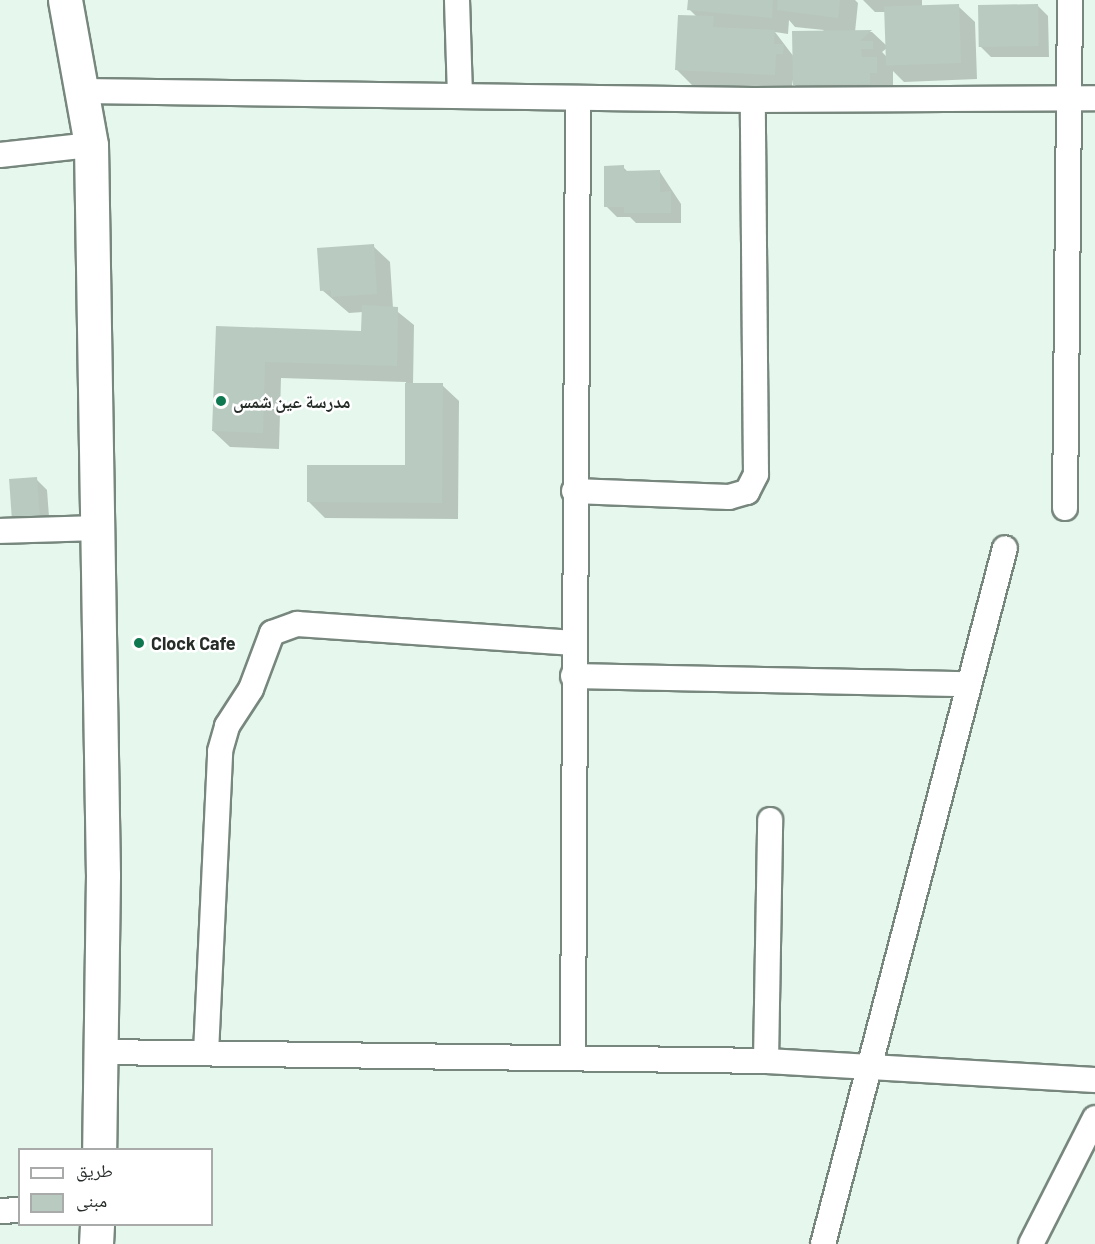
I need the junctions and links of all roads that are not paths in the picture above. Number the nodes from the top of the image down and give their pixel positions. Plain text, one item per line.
1 (65, 0) edge
2 (457, 0) edge
3 (1070, 0) edge
4 (83, 91) junction
5 (460, 94) junction
6 (578, 98) junction
7 (1069, 98) junction
8 (1095, 98) edge
9 (753, 100) junction
10 (90, 145) junction
11 (0, 155) edge
12 (574, 491) junction
13 (1065, 508) dead end
14 (95, 528) junction
15 (0, 531) edge
16 (1005, 548) dead end
17 (574, 643) junction
18 (573, 676) junction
19 (967, 684) junction
20 (770, 820) dead end
21 (100, 1052) junction
22 (206, 1053) junction
23 (573, 1056) junction
24 (766, 1061) junction
25 (867, 1065) junction
26 (1095, 1080) edge
27 (1095, 1118) edge
28 (99, 1148) edge
29 (18, 1210) edge
30 (0, 1211) edge
31 (97, 1226) edge
32 (96, 1244) edge
33 (824, 1244) edge
34 (1031, 1244) edge

1 - 4 street
2 - 5 street
3 - 7 street
4 - 5 street
4 - 10 street
5 - 6 street
6 - 9 street
6 - 12 street
7 - 8 street
7 - 9 street
7 - 13 street
9 - 12 street
10 - 11 street
10 - 14 street
12 - 17 street
14 - 15 street
14 - 21 street
16 - 19 street
17 - 18 street
17 - 22 street
18 - 19 street
18 - 23 street
19 - 25 street
20 - 24 street
21 - 22 street
21 - 28 street
22 - 23 street
23 - 24 street
24 - 25 street
25 - 26 street
25 - 33 street
27 - 34 street
29 - 30 street
31 - 32 street

